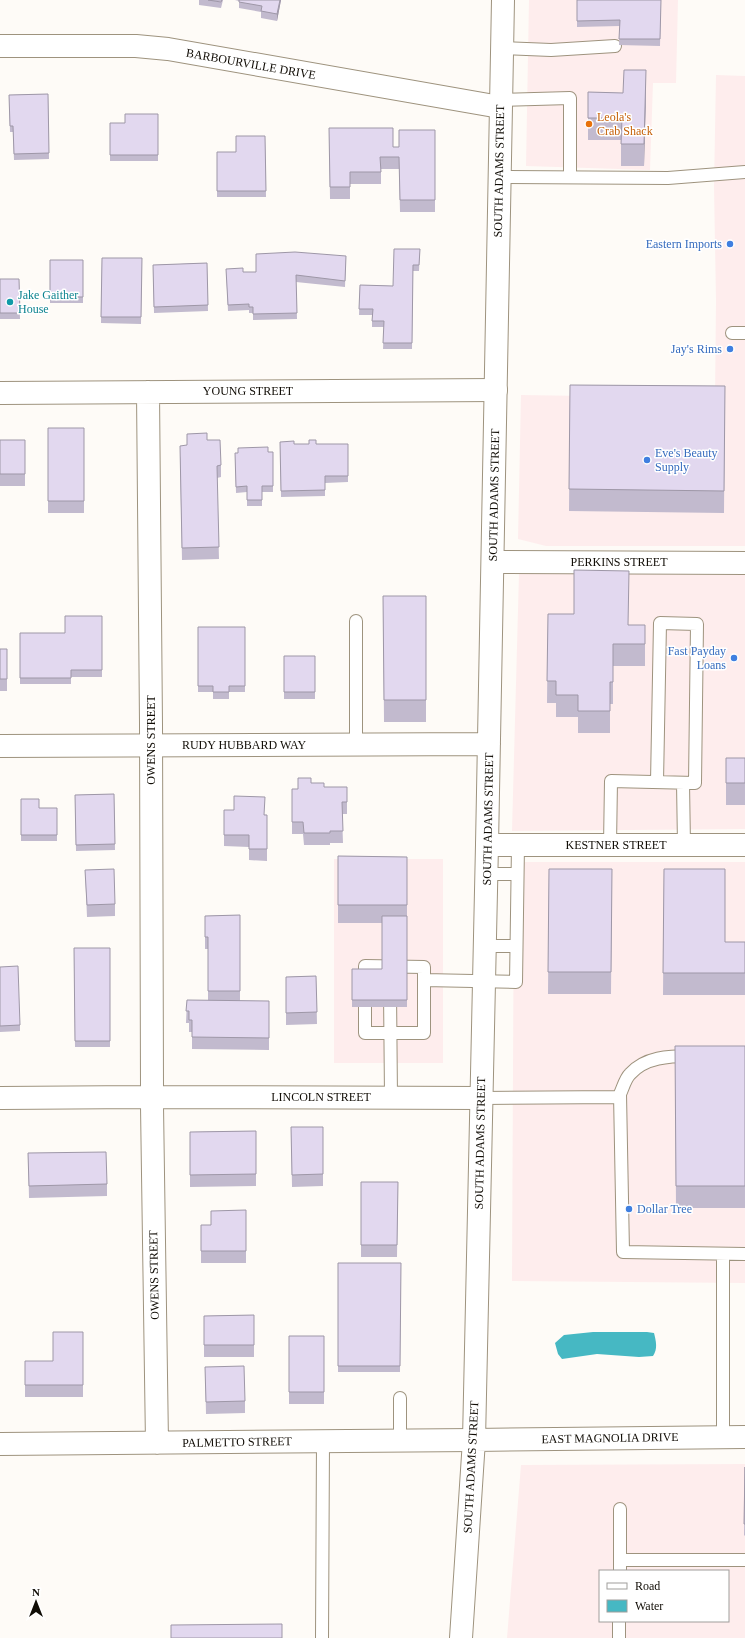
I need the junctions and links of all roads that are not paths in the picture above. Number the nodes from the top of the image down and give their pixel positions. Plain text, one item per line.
1 (503, 0) edge
2 (0, 46) edge
3 (615, 46) dead end
4 (501, 48) junction
5 (500, 104) junction
6 (745, 172) edge
7 (499, 177) junction
8 (570, 177) junction
9 (732, 333) dead end
10 (745, 333) edge
11 (496, 390) junction
12 (148, 392) junction
13 (0, 393) edge
14 (493, 562) junction
15 (745, 564) edge
16 (356, 621) dead end
17 (356, 744) junction
18 (489, 744) junction
19 (151, 745) junction
20 (0, 746) edge
21 (657, 782) junction
22 (683, 783) junction
23 (487, 845) junction
24 (518, 845) junction
25 (610, 845) junction
26 (684, 845) junction
27 (745, 845) edge
28 (487, 874) junction
29 (518, 874) junction
30 (485, 946) junction
31 (516, 946) junction
32 (390, 967) junction
33 (424, 980) junction
34 (484, 982) junction
35 (391, 1033) junction
36 (705, 1057) edge
37 (152, 1097) junction
38 (391, 1097) junction
39 (620, 1097) junction
40 (0, 1098) edge
41 (481, 1098) junction
42 (723, 1254) junction
43 (745, 1254) edge
44 (400, 1398) dead end
45 (723, 1437) junction
46 (745, 1437) edge
47 (400, 1440) junction
48 (474, 1440) junction
49 (323, 1441) junction
50 (157, 1443) junction
51 (0, 1444) edge
52 (620, 1509) dead end
53 (745, 1560) edge
54 (620, 1566) edge
55 (620, 1622) edge
56 (322, 1638) edge
57 (461, 1638) edge
58 (619, 1638) edge

1 - 4 street, SOUTH ADAMS STREET
2 - 5 street, BARBOURVILLE DRIVE
3 - 4 lane
4 - 5 street, SOUTH ADAMS STREET
5 - 7 street, SOUTH ADAMS STREET
5 - 8 lane
6 - 8 lane
7 - 8 lane
7 - 11 street, SOUTH ADAMS STREET
9 - 10 lane
11 - 12 street, YOUNG STREET
11 - 14 street, SOUTH ADAMS STREET
12 - 13 street, YOUNG STREET
12 - 19 street, OWENS STREET
14 - 15 street, PERKINS STREET
14 - 18 street, SOUTH ADAMS STREET
16 - 17 lane
17 - 18 street, RUDY HUBBARD WAY
17 - 19 street, RUDY HUBBARD WAY
18 - 23 street, SOUTH ADAMS STREET
19 - 20 street, RUDY HUBBARD WAY
19 - 37 street, OWENS STREET
21 - 22 lane
21 - 22 lane
21 - 25 lane
22 - 26 lane
23 - 24 street, KESTNER STREET
23 - 28 street, SOUTH ADAMS STREET
24 - 25 street, KESTNER STREET
24 - 29 lane
25 - 26 street, KESTNER STREET
26 - 27 street, KESTNER STREET
28 - 29 lane
28 - 30 street, SOUTH ADAMS STREET
29 - 31 lane
30 - 31 lane
30 - 34 street, SOUTH ADAMS STREET
31 - 34 lane
32 - 33 lane
32 - 35 lane
32 - 35 lane
33 - 34 lane
33 - 35 lane
34 - 41 street, SOUTH ADAMS STREET
35 - 38 lane
36 - 39 lane
37 - 38 street, LINCOLN STREET
37 - 40 street, LINCOLN STREET
37 - 50 street, OWENS STREET
38 - 41 street, LINCOLN STREET
39 - 41 lane
39 - 42 lane
41 - 48 street, SOUTH ADAMS STREET
42 - 43 lane
42 - 45 lane
44 - 47 lane
45 - 46 street, EAST MAGNOLIA DRIVE
45 - 48 street, EAST MAGNOLIA DRIVE
47 - 48 street, PALMETTO STREET
47 - 49 street, PALMETTO STREET
48 - 57 street, SOUTH ADAMS STREET
49 - 50 street, PALMETTO STREET
49 - 56 lane
50 - 51 street, PALMETTO STREET
52 - 54 lane
53 - 54 lane
55 - 58 lane

